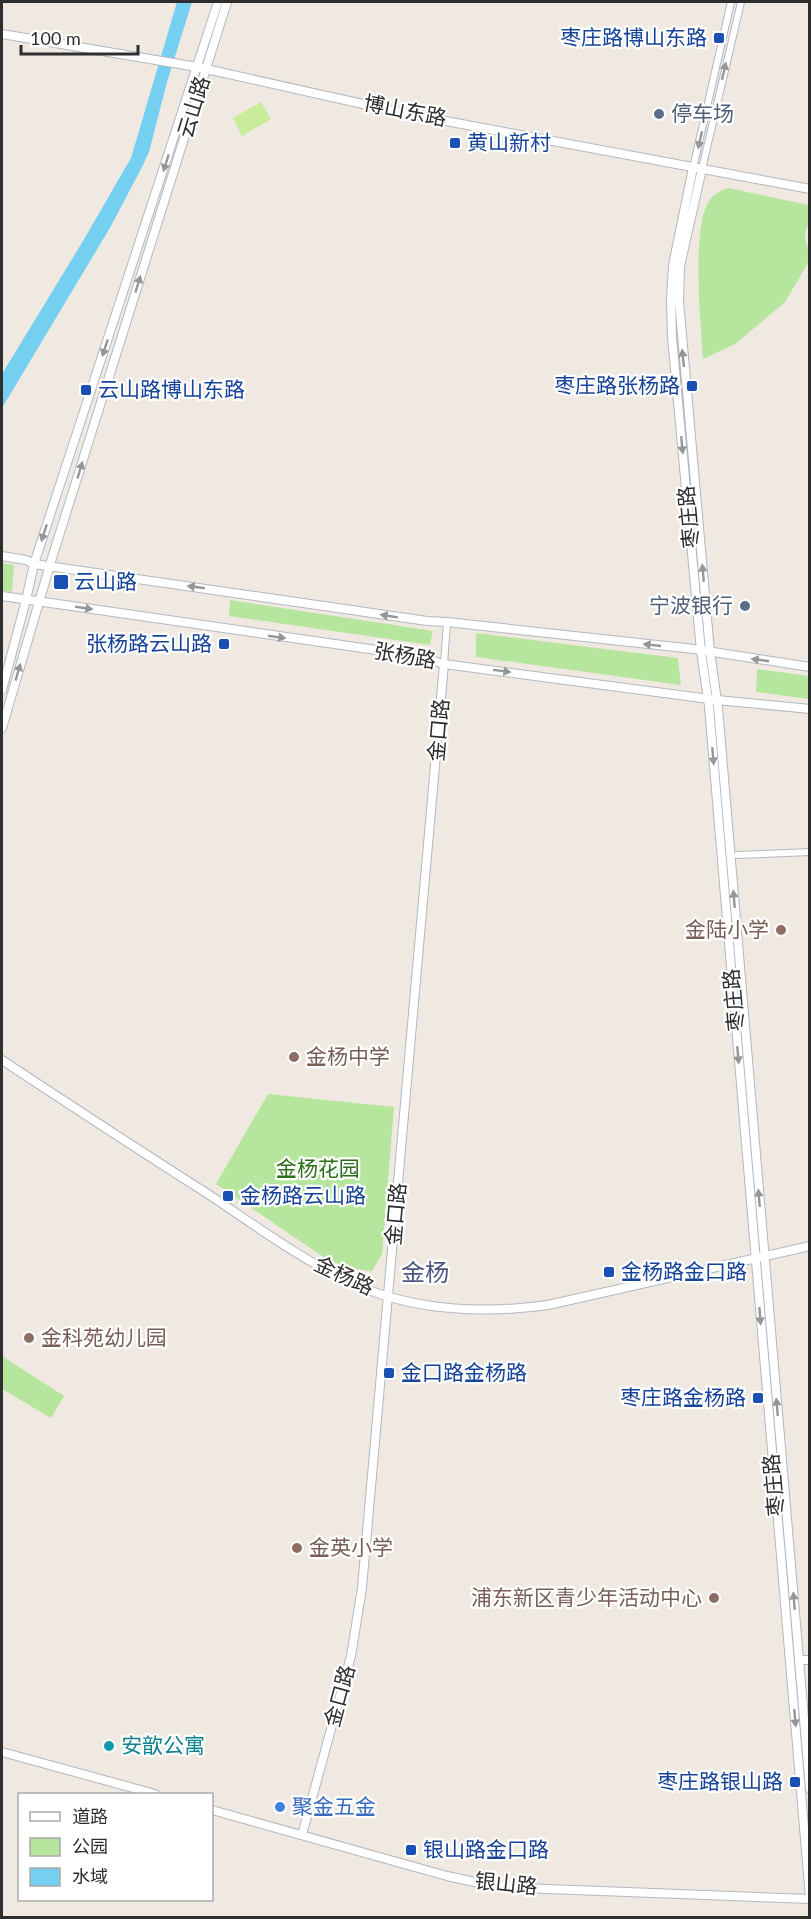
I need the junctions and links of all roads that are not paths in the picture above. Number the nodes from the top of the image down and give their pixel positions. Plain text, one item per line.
1 (218, 2) edge
2 (227, 2) edge
3 (731, 2) edge
4 (741, 2) edge
5 (2, 34) edge
6 (201, 68) junction
7 (698, 169) junction
8 (810, 189) edge
9 (2, 556) edge
10 (34, 564) junction
11 (50, 566) junction
12 (2, 596) edge
13 (26, 600) junction
14 (39, 602) junction
15 (447, 622) junction
16 (706, 652) junction
17 (444, 664) junction
18 (810, 667) edge
19 (2, 690) edge
20 (713, 699) junction
21 (810, 709) edge
22 (2, 728) edge
23 (810, 852) edge
24 (737, 855) dead end
25 (2, 1060) edge
26 (810, 1246) edge
27 (759, 1257) junction
28 (389, 1296) junction
29 (789, 1659) junction
30 (799, 1660) junction
31 (810, 1660) edge
32 (2, 1752) edge
33 (810, 1789) edge
34 (151, 1793) edge
35 (213, 1810) edge
36 (302, 1835) junction
37 (810, 1898) edge

1 - 6 main road, 云山路
2 - 6 main road, 云山路
3 -> 7 street, 枣庄路
7 -> 4 street, 枣庄路
5 - 6 street, 博山东路
6 - 7 street, 博山东路
6 -> 10 main road, 云山路
11 -> 6 main road, 云山路
7 - 8 street, 博山东路
7 - 16 street, 枣庄路
9 - 10 main road, 张杨路
10 - 11 main road, 张杨路
10 - 13 main road, 云山路
11 - 14 main road, 云山路
15 -> 11 main road, 张杨路
12 - 13 main road, 张杨路
13 - 14 main road, 张杨路
13 - 19 main road, 云山路
14 -> 17 main road, 张杨路
22 -> 14 main road, 云山路
16 -> 15 main road, 张杨路
15 - 17 street, 金口路
18 -> 16 main road, 张杨路
16 - 20 street, 枣庄路
17 -> 20 main road, 张杨路
17 - 28 street, 金口路
20 - 21 main road, 张杨路
20 - 27 street, 枣庄路
23 - 24 street
25 - 28 street, 金杨路
26 - 27 street, 金杨路
27 - 28 street, 金杨路
27 -> 29 street, 枣庄路
30 -> 27 street, 枣庄路
28 - 36 street, 金口路
29 - 30 street
29 -> 37 street, 枣庄路
30 - 31 street
30 - 33 street, 枣庄路
32 - 34 street
35 - 36 street, 银山路
36 - 37 street, 银山路

